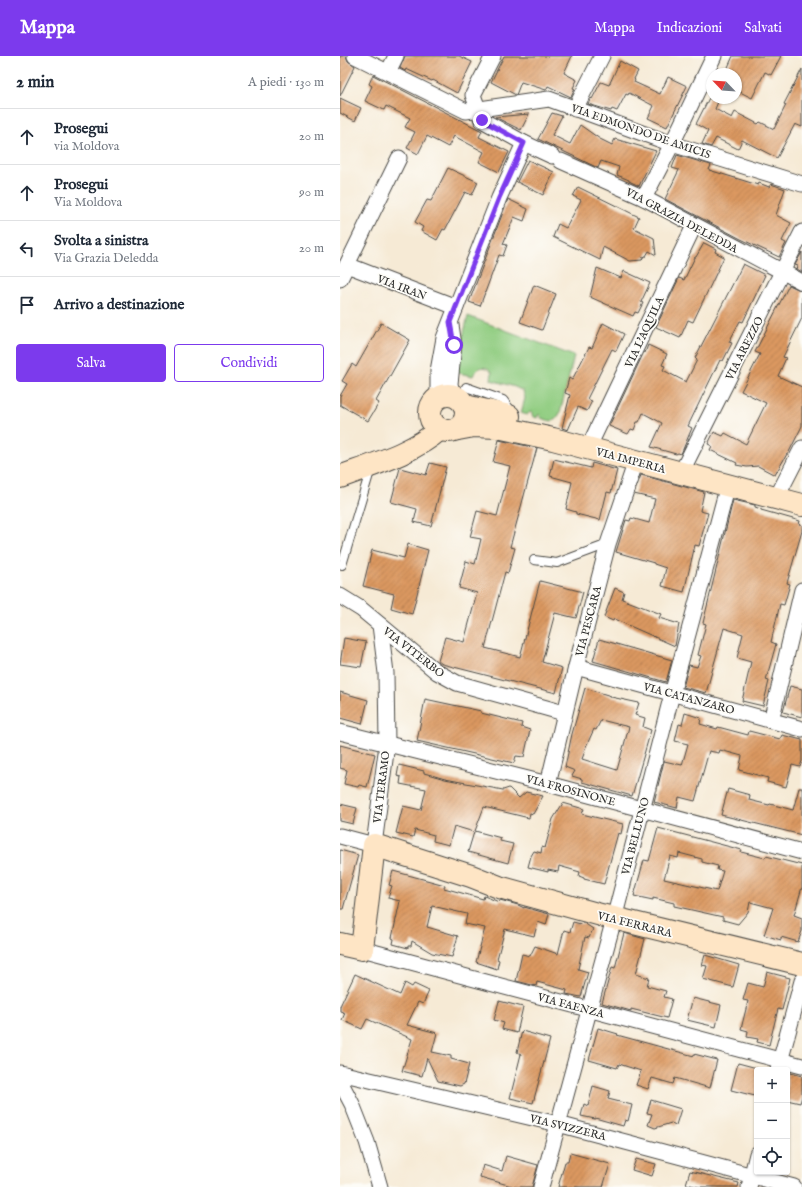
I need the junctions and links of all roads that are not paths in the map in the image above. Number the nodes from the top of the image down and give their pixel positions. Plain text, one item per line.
1 (355, 56) edge
2 (396, 56) edge
3 (493, 56) edge
4 (602, 56) edge
5 (714, 56) edge
6 (388, 72) junction
7 (478, 109) junction
8 (575, 109) junction
9 (524, 143) junction
10 (672, 144) junction
11 (399, 158) dead end
12 (802, 184) edge
13 (644, 198) junction
14 (694, 226) junction
15 (802, 232) edge
16 (347, 265) junction
17 (782, 272) junction
18 (340, 279) edge
19 (802, 282) edge
20 (456, 308) junction
21 (455, 397) junction
22 (443, 426) junction
23 (593, 438) junction
24 (802, 448) edge
25 (636, 461) junction
26 (340, 463) edge
27 (686, 463) junction
28 (372, 465) junction
29 (340, 477) edge
30 (728, 485) junction
31 (781, 489) junction
32 (802, 495) edge
33 (802, 505) edge
34 (608, 544) junction
35 (534, 560) dead end
36 (342, 565) dead end
37 (802, 590) edge
38 (340, 596) edge
39 (380, 626) junction
40 (576, 667) junction
41 (672, 694) junction
42 (564, 713) junction
43 (771, 721) junction
44 (802, 729) edge
45 (340, 732) edge
46 (387, 744) junction
47 (548, 784) junction
48 (642, 809) junction
49 (340, 836) edge
50 (374, 845) junction
51 (802, 852) edge
52 (615, 913) junction
53 (340, 944) edge
54 (362, 949) junction
55 (802, 953) edge
56 (802, 964) edge
57 (802, 981) edge
58 (589, 1010) junction
59 (779, 1065) edge
60 (802, 1066) edge
61 (342, 1073) edge
62 (558, 1124) junction
63 (754, 1166) edge
64 (750, 1182) edge
65 (777, 1185) edge
66 (380, 1187) edge
67 (541, 1187) edge
68 (794, 1187) edge

1 - 6 street
2 - 6 street
3 - 7 street
4 - 8 street
5 - 10 street
6 - 7 street
7 - 8 street, VIA EDMONDO DE AMICIS
7 - 9 street, VIA GRAZIA DELEDDA
8 - 10 street, VIA EDMONDO DE AMICIS
9 - 13 street, VIA GRAZIA DELEDDA
9 - 20 street
10 - 12 street, VIA EDMONDO DE AMICIS
10 - 13 street
11 - 16 street
13 - 14 street, VIA GRAZIA DELEDDA
14 - 17 street, VIA GRAZIA DELEDDA
14 - 23 street, VIA L'AQUILA
15 - 17 street, VIA AREZZO
16 - 18 street
16 - 20 street, VIA IRAN
17 - 19 street, VIA GRAZIA DELEDDA
17 - 27 street, VIA AREZZO
20 - 21 street
21 - 22 street
21 - 22 street
21 - 23 street, VIA IMPERIA
22 - 25 street, VIA IMPERIA
22 - 26 street
22 - 28 street
23 - 27 street, VIA IMPERIA
24 - 31 street
25 - 30 street, VIA IMPERIA
25 - 34 street, VIA PESCARA
27 - 31 street, VIA IMPERIA
28 - 29 street
28 - 36 lane
30 - 33 street, VIA IMPERIA
30 - 41 street, VIA BELLUNO
31 - 32 street, VIA IMPERIA
34 - 35 lane
34 - 40 street, VIA PESCARA
37 - 43 street
38 - 39 street, VIA VITERBO
39 - 42 street, VIA VITERBO
39 - 46 street, VIA TERAMO
40 - 41 street, VIA CATANZARO
40 - 42 street, VIA PESCARA
41 - 43 street, VIA CATANZARO
41 - 48 street, VIA BELLUNO
42 - 47 street, VIA PESCARA
43 - 44 street, VIA CATANZARO
45 - 46 street, VIA FROSINONE
46 - 47 street, VIA FROSINONE
46 - 50 street, VIA TERAMO
47 - 48 street, VIA FROSINONE
48 - 51 street, VIA FROSINONE
48 - 52 street, VIA BELLUNO
49 - 50 street, VIA FERRARA
50 - 52 street, VIA FERRARA
50 - 54 street, VIA TERAMO
52 - 55 street, VIA FERRARA
52 - 56 street, VIA FERRARA
52 - 58 street, VIA BELLUNO
53 - 54 street, VIA FAENZA
54 - 58 street, VIA FAENZA
57 - 59 street
58 - 59 street, VIA FAENZA
58 - 62 street, VIA BELLUNO
59 - 60 street, VIA FAENZA
61 - 62 street, VIA SVIZZERA
61 - 66 street
62 - 64 street, VIA SVIZZERA
62 - 67 street, VIA BELLUNO
63 - 64 street
64 - 65 street, VIA SVIZZERA
65 - 68 street, VIA SVIZZERA

